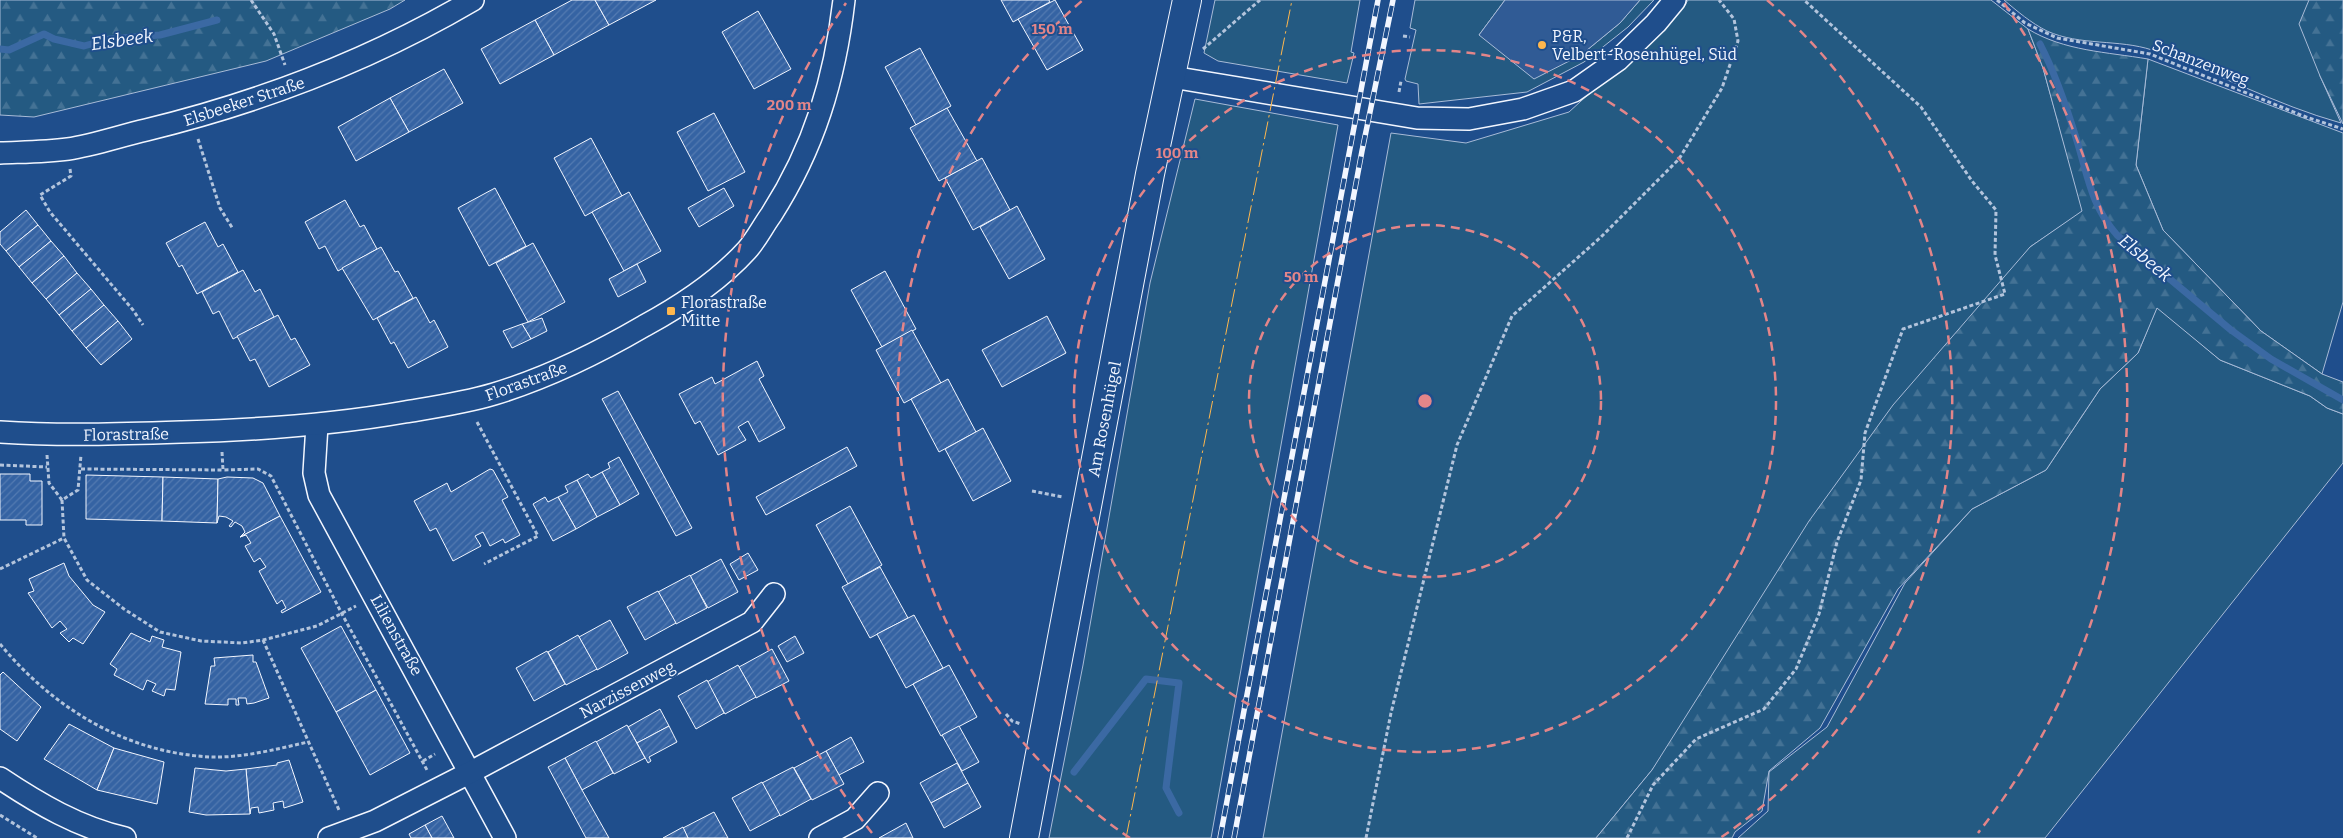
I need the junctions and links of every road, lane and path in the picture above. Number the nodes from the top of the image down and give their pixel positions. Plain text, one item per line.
1 (251, 0) edge
2 (473, 0) edge
3 (844, 0) edge
4 (1187, 0) edge
5 (1260, 0) edge
6 (1675, 0) edge
7 (1719, 0) edge
8 (1804, 0) edge
9 (1997, 0) edge
10 (1403, 36) dead end
11 (1410, 37) dead end
12 (1200, 51) dead end
13 (1172, 77) junction
14 (293, 86) junction
15 (2343, 128) edge
16 (0, 153) edge
17 (204, 161) dead end
18 (71, 176) dead end
19 (233, 230) dead end
20 (143, 326) dead end
21 (466, 402) junction
22 (317, 425) junction
23 (221, 431) junction
24 (0, 432) edge
25 (46, 435) junction
26 (80, 435) junction
27 (0, 465) edge
28 (47, 467) junction
29 (81, 469) junction
30 (223, 470) junction
31 (1032, 491) dead end
32 (62, 500) junction
33 (1088, 502) junction
34 (64, 538) junction
35 (484, 564) dead end
36 (0, 569) edge
37 (774, 594) dead end
38 (357, 606) dead end
39 (342, 614) junction
40 (263, 640) junction
41 (0, 644) edge
42 (1006, 714) dead end
43 (1012, 721) dead end
44 (308, 742) junction
45 (471, 772) junction
46 (0, 778) edge
47 (437, 789) junction
48 (878, 793) dead end
49 (336, 804) dead end
50 (0, 815) edge
51 (37, 838) edge
52 (124, 838) edge
53 (329, 838) edge
54 (505, 838) edge
55 (820, 838) edge
56 (1024, 838) edge
57 (1366, 838) edge
58 (1627, 838) edge

1 - 14 path
2 - 14 street, Elsbeeker Straße
3 - 21 street, Florastraße
4 - 13 street, Am Rosenhügel
5 - 12 path
6 - 13 street
7 - 57 path
8 - 58 path
9 - 15 path, Schanzenweg
10 - 11 path
13 - 33 street, Am Rosenhügel
14 - 16 street, Elsbeeker Straße
17 - 19 path
18 - 20 path
21 - 22 street, Florastraße
21 - 35 path
22 - 23 street, Florastraße
22 - 45 street, Lilienstraße
23 - 26 street, Florastraße
23 - 30 path
24 - 25 street, Florastraße
25 - 26 street, Florastraße
25 - 28 path
26 - 29 path
27 - 28 path
28 - 32 path
29 - 30 path
29 - 32 path
30 - 39 path
31 - 33 path
32 - 34 path
33 - 56 street, Am Rosenhügel
34 - 36 path
34 - 40 path
37 - 45 street, Narzissenweg
38 - 39 path
39 - 40 path
39 - 47 path
40 - 44 path
41 - 44 path
42 - 43 path
44 - 49 path
45 - 47 street, Narzissenweg
45 - 54 street, Lilienstraße
46 - 52 street
47 - 53 street, Narzissenweg
48 - 55 street
50 - 51 path

